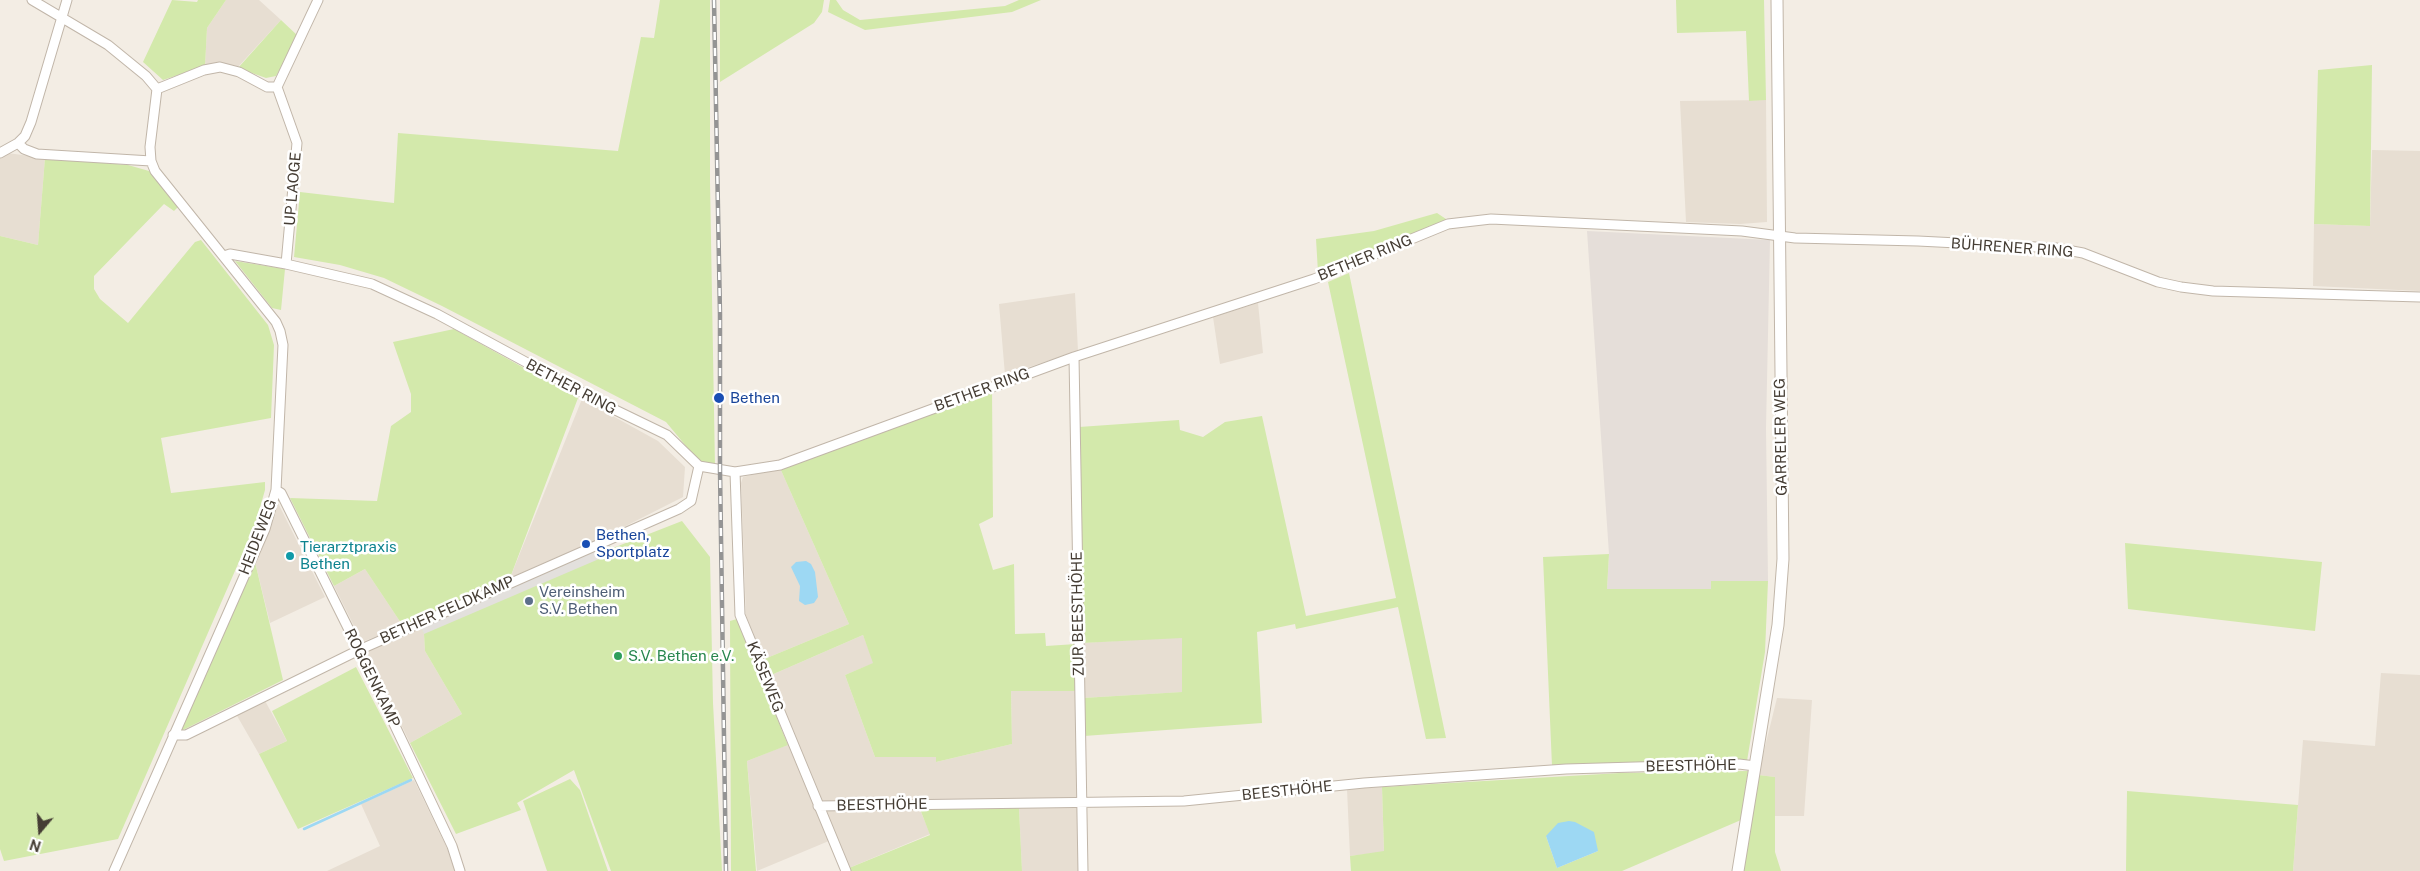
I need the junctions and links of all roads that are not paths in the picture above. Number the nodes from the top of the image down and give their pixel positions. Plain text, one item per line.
1 (32, 0) edge
2 (67, 0) edge
3 (318, 0) edge
4 (1777, 0) edge
5 (62, 18) junction
6 (277, 86) junction
7 (158, 89) junction
8 (18, 143) junction
9 (0, 153) edge
10 (151, 161) junction
11 (1779, 236) junction
12 (224, 256) junction
13 (286, 264) junction
14 (2420, 297) edge
15 (1074, 357) junction
16 (699, 466) junction
17 (735, 472) junction
18 (276, 490) junction
19 (359, 650) junction
20 (173, 735) junction
21 (1756, 766) junction
22 (1081, 803) junction
23 (818, 806) junction
24 (114, 871) edge
25 (460, 871) edge
26 (846, 871) edge
27 (1083, 871) edge
28 (1738, 871) edge

1 - 5 street
2 - 5 street
3 - 6 street
4 - 11 street, GARRELER WEG
5 - 7 street
5 - 8 street
6 - 7 street
6 - 13 street, UP LAOGE
7 - 10 street
8 - 9 street
8 - 10 street
10 - 12 street, HEIDEWEG
11 - 14 street, BÜHRENER RING
11 - 15 street, BETHER RING
11 - 21 street, GARRELER WEG
12 - 13 street, BETHER RING
12 - 18 street, HEIDEWEG
13 - 16 street, BETHER RING
15 - 17 street, BETHER RING
15 - 22 street, ZUR BEESTHÖHE
16 - 17 street, BETHER RING
16 - 19 street, BETHER FELDKAMP
17 - 23 street, KÄSEWEG
18 - 19 street, ROGGENKAMP
18 - 20 street, HEIDEWEG
19 - 20 street, BETHER FELDKAMP
19 - 25 street, ROGGENKAMP
20 - 24 street, HEIDEWEG
21 - 22 street, BEESTHÖHE
21 - 28 street, GARRELER WEG
22 - 23 street, BEESTHÖHE
22 - 27 street, ZUR BEESTHÖHE
23 - 26 street, KÄSEWEG

